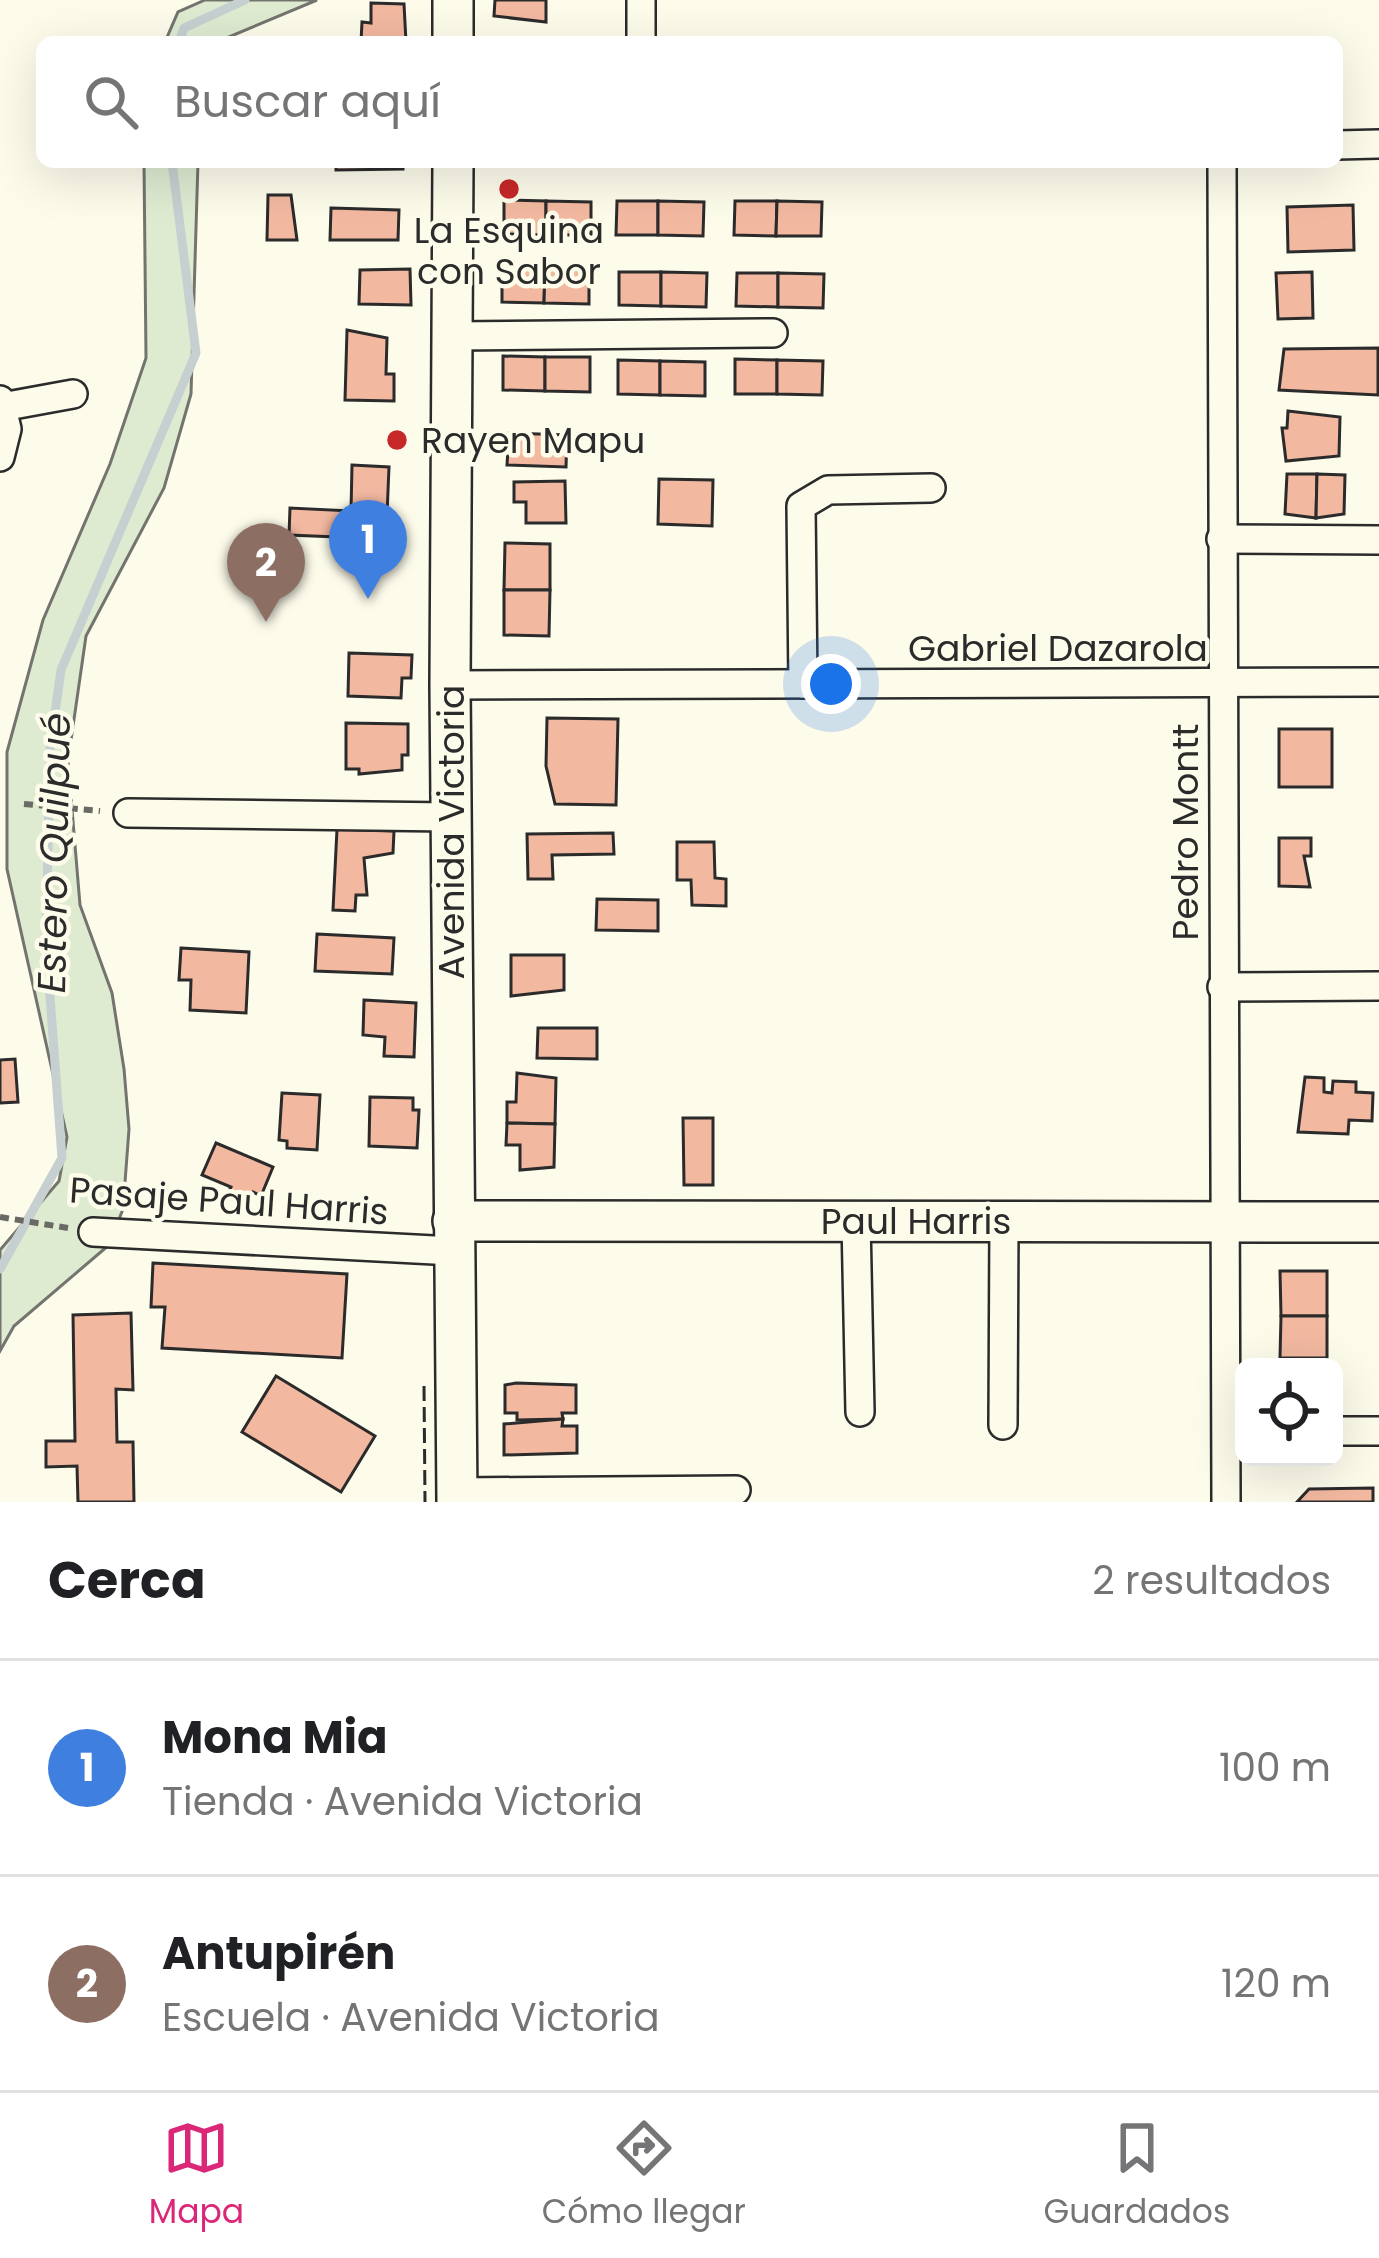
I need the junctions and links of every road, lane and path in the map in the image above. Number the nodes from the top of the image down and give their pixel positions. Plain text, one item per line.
1 (453, 0) edge
2 (641, 0) edge
3 (453, 36) edge
4 (641, 36) edge
5 (1379, 144) edge
6 (1343, 145) edge
7 (453, 168) edge
8 (1222, 168) edge
9 (772, 333) dead end
10 (453, 336) junction
11 (73, 394) dead end
12 (1, 404) edge
13 (0, 457) edge
14 (931, 488) dead end
15 (1221, 539) junction
16 (1379, 540) edge
17 (1379, 682) edge
18 (802, 684) junction
19 (1220, 684) junction
20 (450, 686) junction
21 (25, 804) dead end
22 (76, 808) dead end
23 (128, 813) dead end
24 (450, 817) junction
25 (1379, 986) edge
26 (1222, 988) junction
27 (0, 1217) edge
28 (856, 1221) junction
29 (1004, 1221) junction
30 (1223, 1222) junction
31 (1379, 1222) edge
32 (93, 1232) joint
33 (453, 1236) junction
34 (860, 1412) dead end
35 (1003, 1425) dead end
36 (1379, 1431) edge
37 (1235, 1432) edge
38 (1343, 1432) edge
39 (736, 1490) dead end
40 (457, 1497) edge
41 (1226, 1502) edge

1 - 3 street
2 - 4 street
5 - 6 street
7 - 10 street, Avenida Victoria
8 - 15 street, Pedro Montt
9 - 10 street
10 - 20 street, Avenida Victoria
11 - 12 street
12 - 13 street
14 - 18 street
15 - 16 street
15 - 19 street, Pedro Montt
17 - 19 street, Gabriel Dazarola
18 - 19 street, Gabriel Dazarola
18 - 20 street, Gabriel Dazarola
19 - 26 street, Pedro Montt
20 - 24 street, Avenida Victoria
21 - 22 path
23 - 24 street
24 - 33 street, Avenida Victoria
25 - 26 street
26 - 30 street, Pedro Montt
27 - 32 path, Pasaje Paul Harris
28 - 29 street, Paul Harris
28 - 33 street, Paul Harris
28 - 34 street
29 - 30 street, Paul Harris
29 - 35 street
30 - 31 street, Paul Harris
30 - 37 street, Pedro Montt
32 - 33 street, Pasaje Paul Harris
33 - 40 street, Avenida Victoria
36 - 38 street
37 - 41 street, Pedro Montt
39 - 40 street

